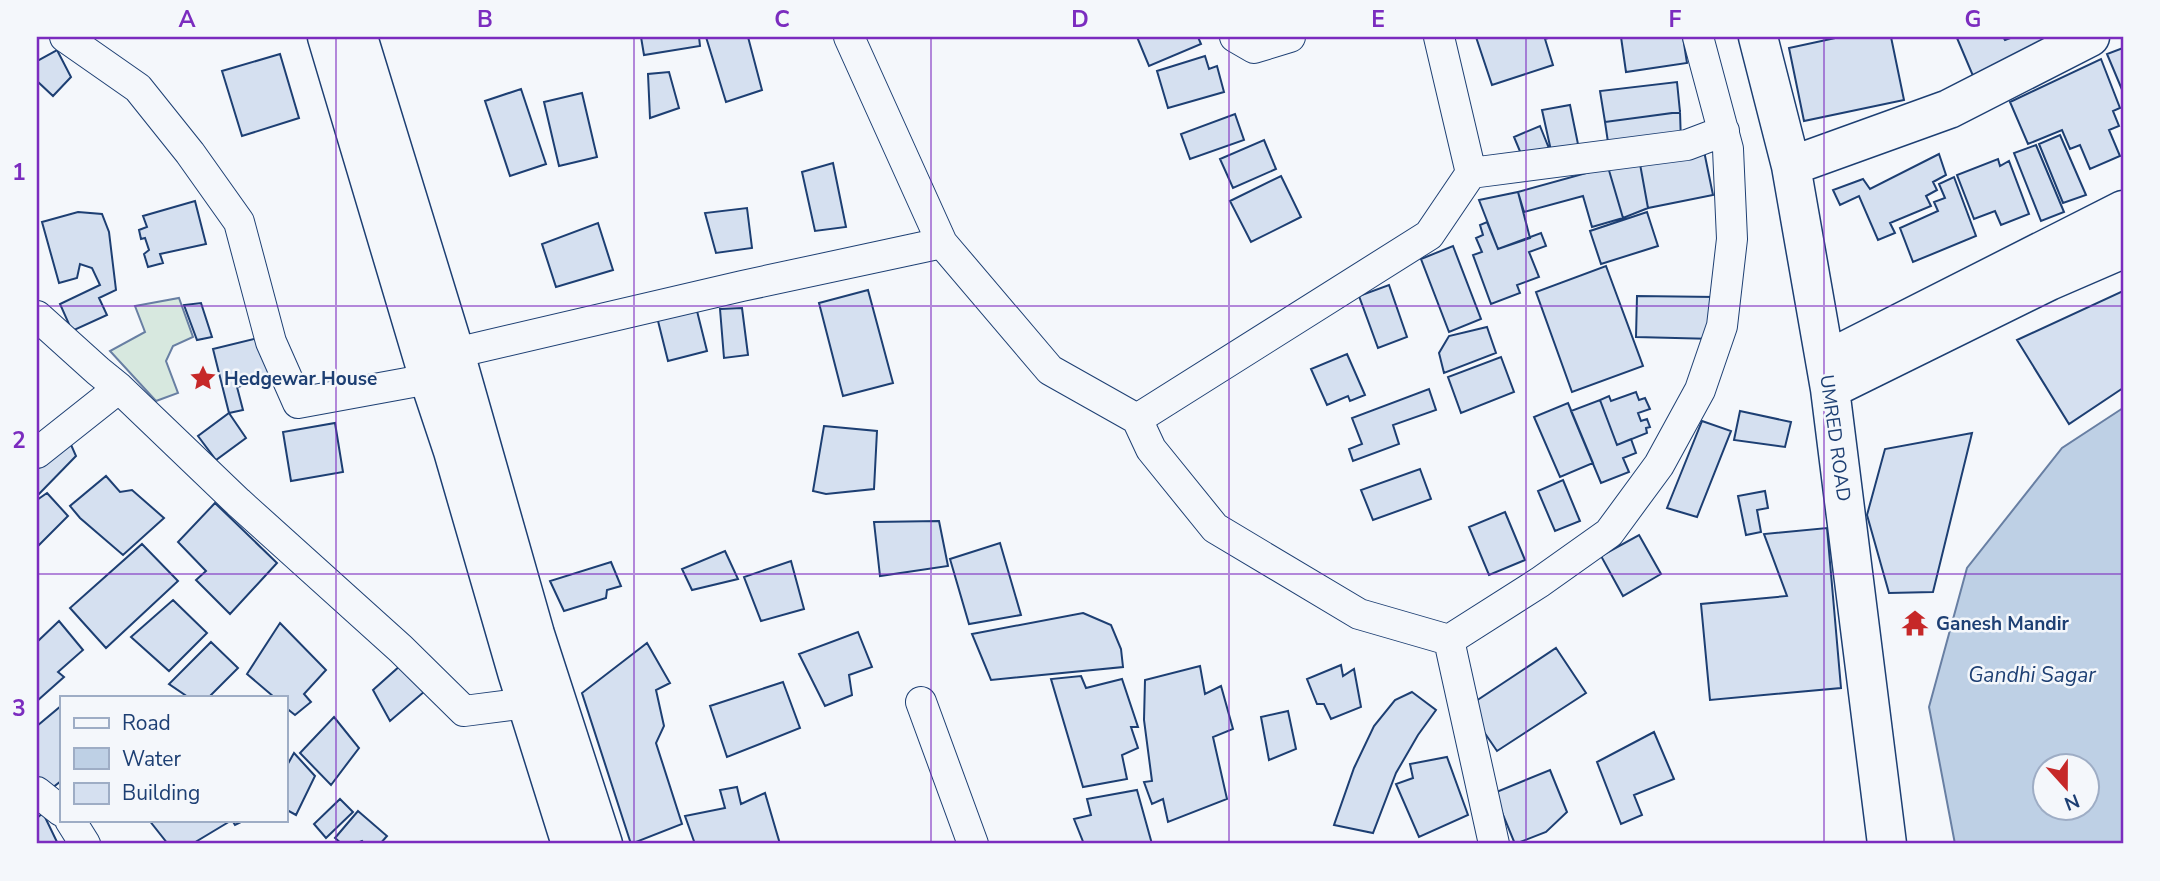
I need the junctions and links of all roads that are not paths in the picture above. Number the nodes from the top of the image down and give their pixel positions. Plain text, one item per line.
1 (65, 37) edge
2 (327, 37) edge
3 (358, 37) edge
4 (849, 37) edge
5 (1235, 37) edge
6 (1290, 37) edge
7 (1439, 37) edge
8 (1698, 37) edge
9 (1758, 37) edge
10 (2090, 37) edge
11 (1724, 131) junction
12 (1791, 166) junction
13 (1471, 173) junction
14 (2123, 210) edge
15 (942, 243) junction
16 (2123, 249) edge
17 (37, 316) edge
18 (442, 366) junction
19 (1828, 375) junction
20 (119, 387) junction
21 (1137, 419) junction
22 (37, 453) edge
23 (1448, 640) junction
24 (921, 702) dead end
25 (527, 703) junction
26 (37, 792) edge
27 (60, 810) edge
28 (71, 822) edge
29 (85, 844) edge
30 (571, 844) edge
31 (603, 844) edge
32 (973, 844) edge
33 (1494, 844) edge
34 (1887, 844) edge

1 - 18 street
2 - 18 street
3 - 18 street
4 - 15 street
5 - 6 street
7 - 13 street
8 - 11 street
9 - 12 street, UMRED ROAD
10 - 12 street
11 - 13 street
11 - 23 street
12 - 19 street, UMRED ROAD
13 - 21 street
14 - 19 street
15 - 18 street
15 - 21 street
16 - 19 street
17 - 20 street
18 - 25 street
18 - 31 street
19 - 34 street, UMRED ROAD
20 - 22 street
20 - 25 street
21 - 23 street
23 - 33 street
24 - 32 street
25 - 30 street
26 - 27 street
28 - 29 street

